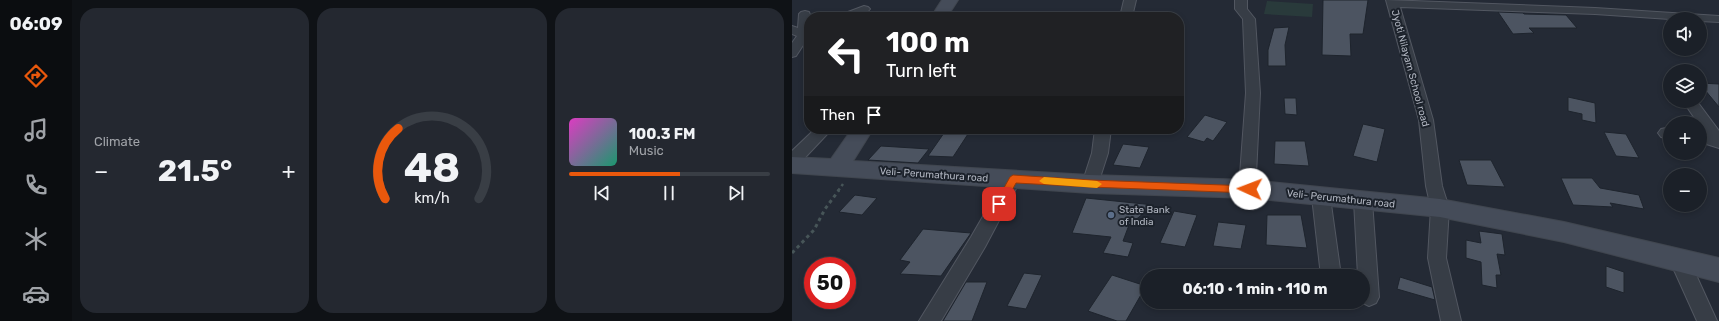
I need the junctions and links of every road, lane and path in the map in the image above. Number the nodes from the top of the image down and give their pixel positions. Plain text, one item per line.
1 (950, 0) edge
2 (1130, 0) edge
3 (1240, 0) edge
4 (1393, 1) edge
5 (864, 9) dead end
6 (856, 12) edge
7 (942, 12) edge
8 (1127, 12) edge
9 (1713, 19) edge
10 (804, 20) edge
11 (1719, 30) edge
12 (802, 32) edge
13 (792, 53) edge
14 (1695, 108) edge
15 (819, 134) edge
16 (861, 134) edge
17 (1102, 134) edge
18 (1707, 139) edge
19 (1719, 143) edge
20 (792, 161) edge
21 (792, 165) edge
22 (845, 168) junction
23 (1013, 179) junction
24 (1090, 184) junction
25 (1250, 189) junction
26 (1321, 196) junction
27 (1363, 201) junction
28 (1440, 208) junction
29 (792, 253) edge
30 (1680, 261) junction
31 (1330, 269) edge
32 (1367, 269) edge
33 (1719, 270) edge
34 (929, 321) edge
35 (1452, 321) edge
36 (1707, 321) edge

1 - 7 main road
2 - 8 street
3 - 25 street
4 - 9 street
4 - 28 street, Jyoti Nilayam School road
5 - 6 street
9 - 11 street
10 - 12 street
12 - 13 street
14 - 19 street
15 - 20 street
16 - 22 main road
17 - 24 street
18 - 19 street
21 - 22 main road, Veli- Perumathura road
22 - 23 main road, Veli- Perumathura road
22 - 29 path
23 - 24 main road, Veli- Perumathura road
23 - 34 street
24 - 25 main road, Veli- Perumathura road
25 - 26 main road, Veli- Perumathura road
26 - 27 main road, Veli- Perumathura road
26 - 31 street
27 - 28 main road, Veli- Perumathura road
27 - 32 street
28 - 30 main road, Veli- Perumathura road
28 - 35 street, Jyoti Nilayam School road
30 - 33 main road, Veli- Perumathura road
30 - 36 street

